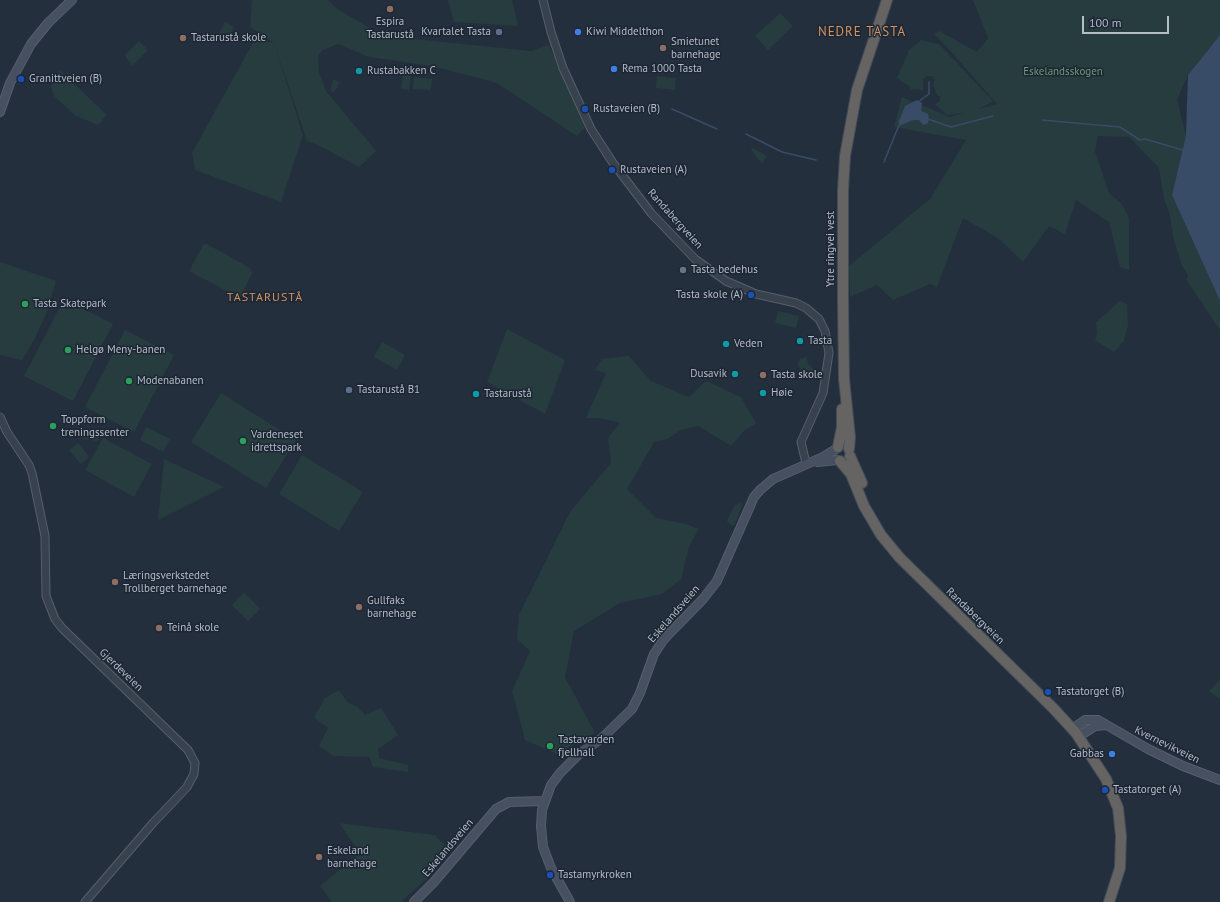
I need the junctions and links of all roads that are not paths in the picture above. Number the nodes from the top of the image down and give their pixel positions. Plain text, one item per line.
1 (72, 0) edge
2 (543, 0) edge
3 (887, 0) edge
4 (892, 0) edge
5 (855, 101) junction
6 (0, 112) edge
7 (844, 379) junction
8 (0, 417) edge
9 (837, 448) junction
10 (850, 452) junction
11 (839, 460) junction
12 (806, 463) junction
13 (1077, 731) junction
14 (1220, 780) edge
15 (543, 805) junction
16 (85, 902) edge
17 (414, 902) edge
18 (570, 902) edge
19 (1109, 902) edge

1 - 6 main road
2 - 12 street, Randabergveien
3 - 5 highway
4 - 5 highway
5 - 7 highway, Ytre ringvei vest
7 - 9 highway, Ytre ringvei vest
7 - 10 highway, Ytre ringvei vest
8 - 16 street, Gjerdeveien
9 - 10 highway
9 - 11 highway
9 - 12 main road
10 - 11 highway
10 - 13 highway, Randabergveien
11 - 12 main road
11 - 13 highway, Randabergveien
12 - 15 main road, Eskelandsveien
13 - 14 main road, Kvernevikveien
13 - 19 highway, Randabergveien
15 - 17 main road, Eskelandsveien
15 - 18 main road

